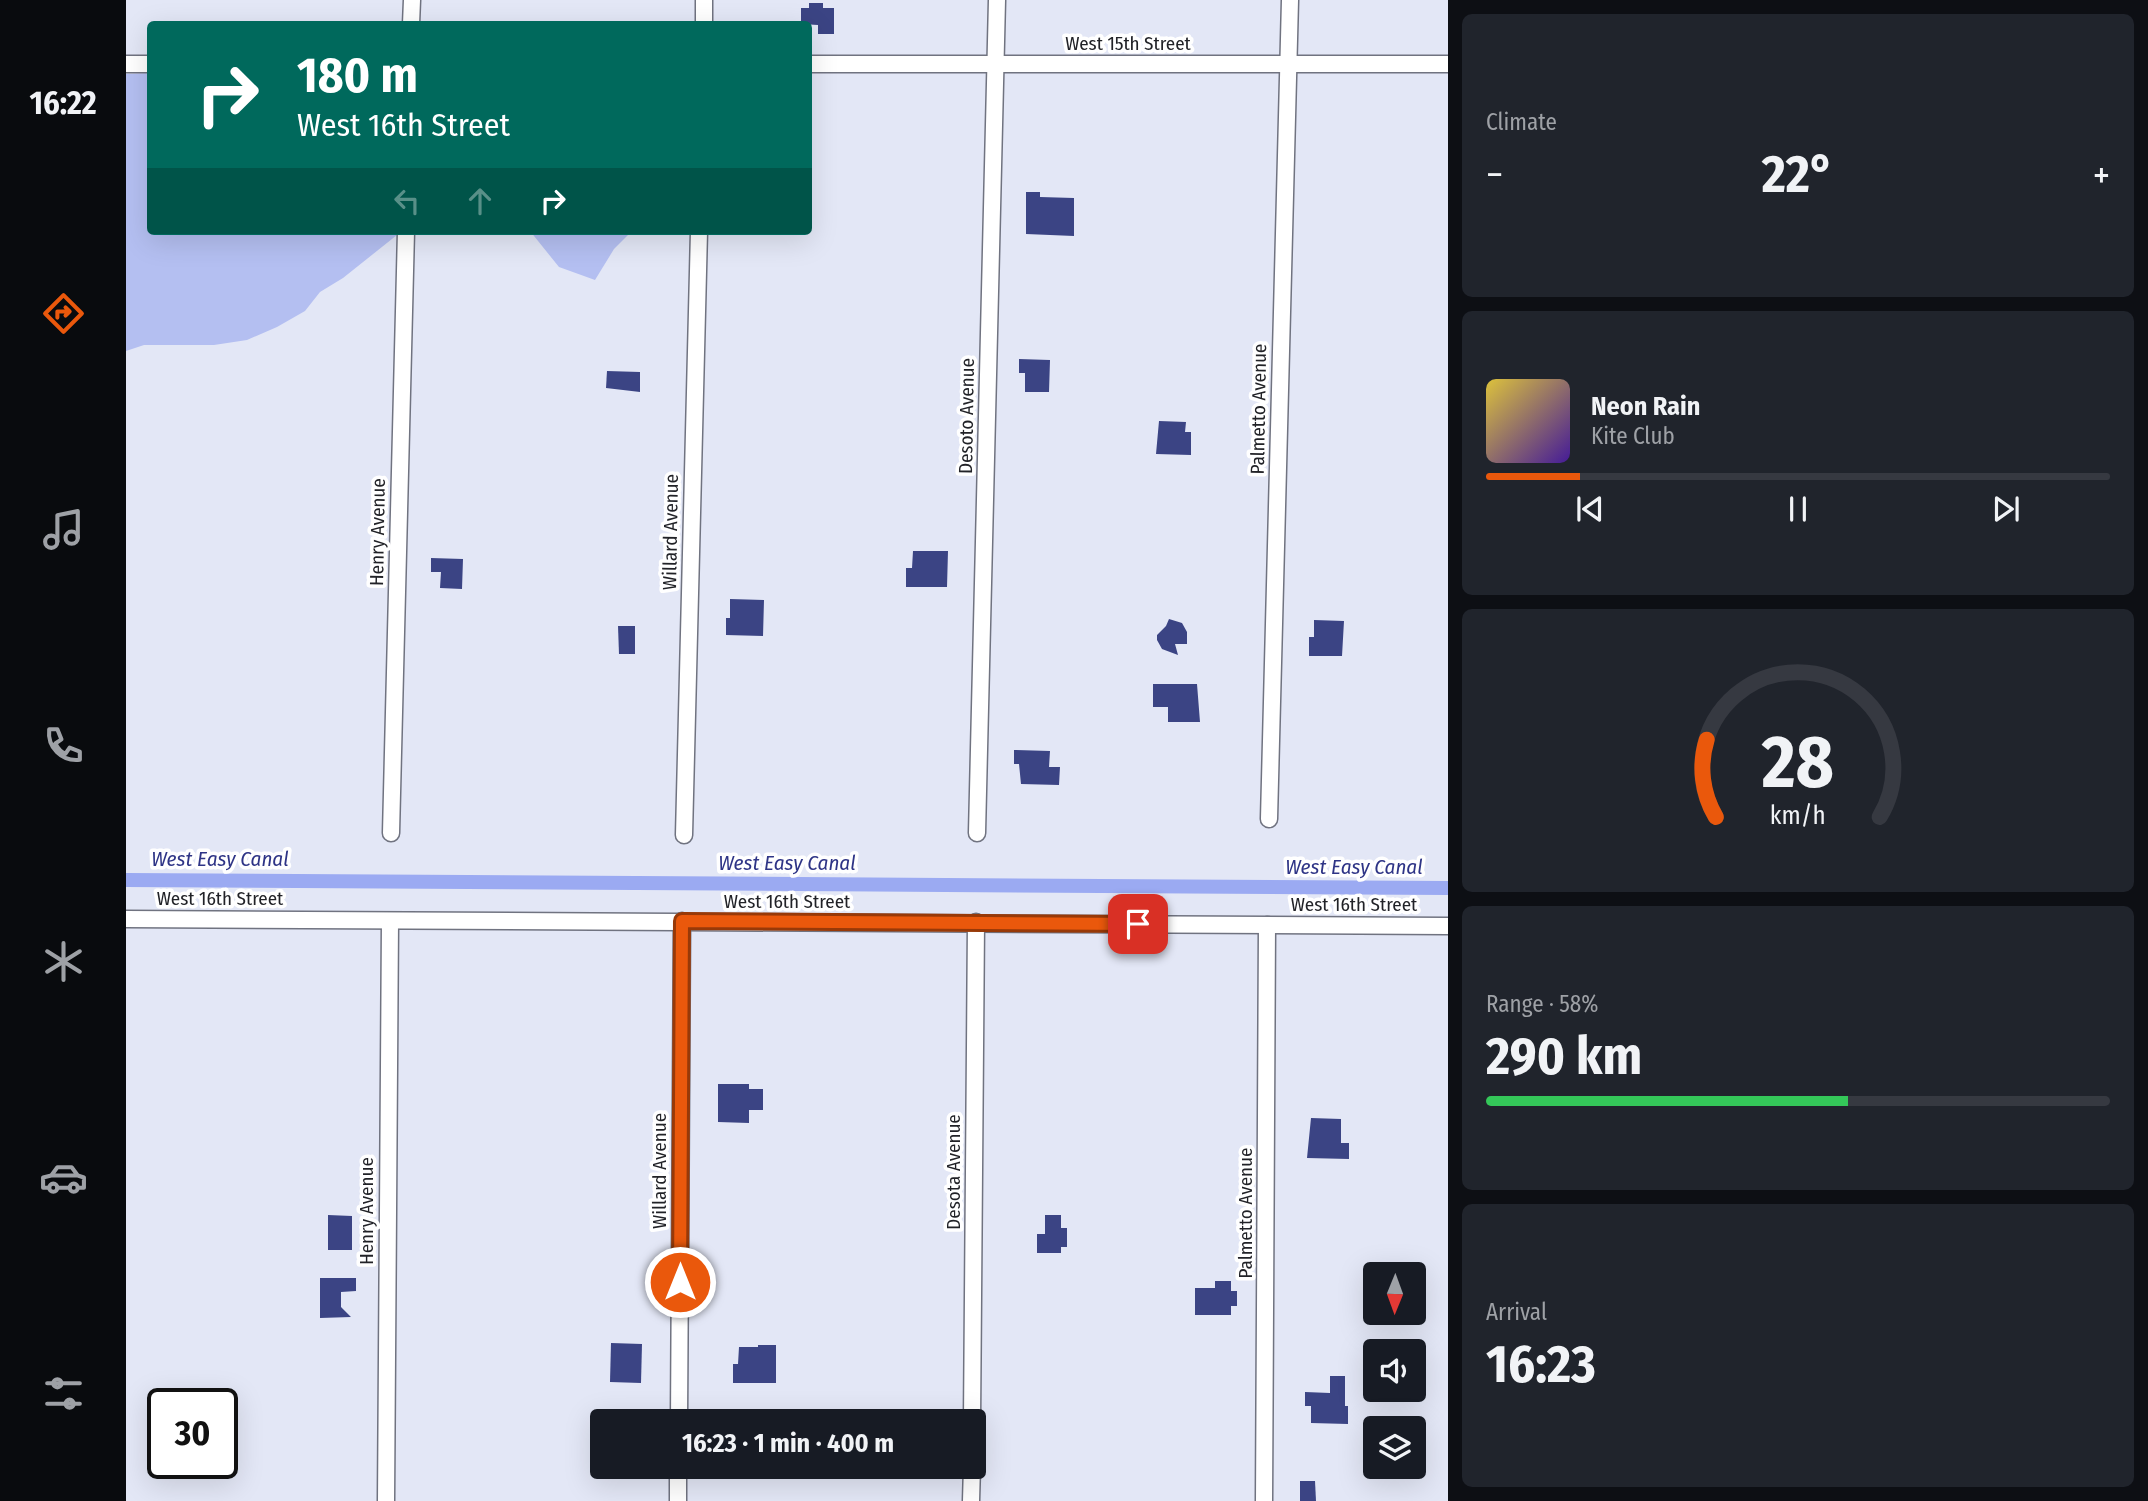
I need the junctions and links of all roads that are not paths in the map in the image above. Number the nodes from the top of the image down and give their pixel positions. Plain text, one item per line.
1 (412, 0) edge
2 (704, 0) edge
3 (997, 0) edge
4 (1290, 0) edge
5 (411, 21) edge
6 (704, 21) edge
7 (126, 64) edge
8 (147, 64) edge
9 (812, 64) edge
10 (996, 64) junction
11 (1288, 64) junction
12 (1448, 64) edge
13 (406, 235) edge
14 (699, 235) edge
15 (1269, 819) dead end
16 (977, 833) dead end
17 (391, 834) dead end
18 (684, 835) dead end
19 (126, 919) edge
20 (390, 921) junction
21 (682, 921) junction
22 (976, 922) junction
23 (1267, 925) junction
24 (1448, 926) edge
25 (679, 1409) edge
26 (972, 1409) edge
27 (678, 1479) edge
28 (972, 1479) edge
29 (386, 1501) edge
30 (678, 1501) edge
31 (971, 1501) edge
32 (1264, 1501) edge

1 - 5 street
2 - 6 street
3 - 10 street, Desoto Avenue
4 - 11 street, Palmetto Avenue
7 - 8 street
9 - 10 street, West 15th Street
10 - 11 street, West 15th Street
10 - 16 street, Desoto Avenue
11 - 12 street, West 15th Street
11 - 15 street, Palmetto Avenue
13 - 17 street, Henry Avenue
14 - 18 street, Willard Avenue
19 - 20 street, West 16th Street
20 - 21 street, West 16th Street
20 - 29 street, Henry Avenue
21 - 22 street, West 16th Street
21 - 25 street, Willard Avenue
22 - 23 street, West 16th Street
22 - 26 street, Desota Avenue
23 - 24 street, West 16th Street
23 - 32 street, Palmetto Avenue
27 - 30 street
28 - 31 street

